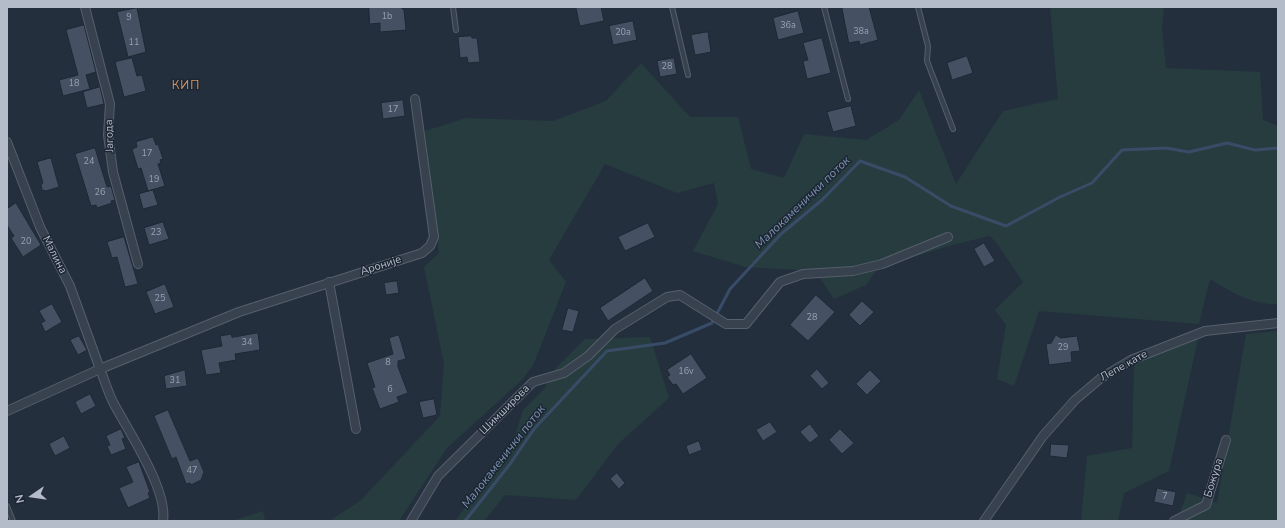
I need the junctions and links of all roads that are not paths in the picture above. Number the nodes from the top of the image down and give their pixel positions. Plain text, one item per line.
1 (85, 7) edge
2 (453, 7) edge
3 (672, 7) edge
4 (824, 7) edge
5 (918, 7) edge
6 (456, 30) dead end
7 (688, 75) dead end
8 (415, 99) dead end
9 (848, 99) dead end
10 (953, 129) dead end
11 (7, 142) edge
12 (948, 237) dead end
13 (138, 264) dead end
14 (330, 282) junction
15 (1278, 323) edge
16 (100, 370) junction
17 (7, 411) edge
18 (356, 429) dead end
19 (1226, 440) dead end
20 (7, 506) edge
21 (13, 521) edge
22 (163, 521) edge
23 (410, 521) edge
24 (984, 521) edge
25 (1174, 521) edge

1 - 13 street, Јагода
2 - 6 lane
3 - 7 lane
4 - 9 lane
5 - 10 lane
8 - 14 street, Ароније
11 - 16 street, Малина
12 - 23 street, Шимширова
14 - 16 street
14 - 18 street
15 - 24 street, Лепе кате
16 - 17 street
16 - 22 street, Малина
19 - 25 street, Божура
20 - 21 lane

